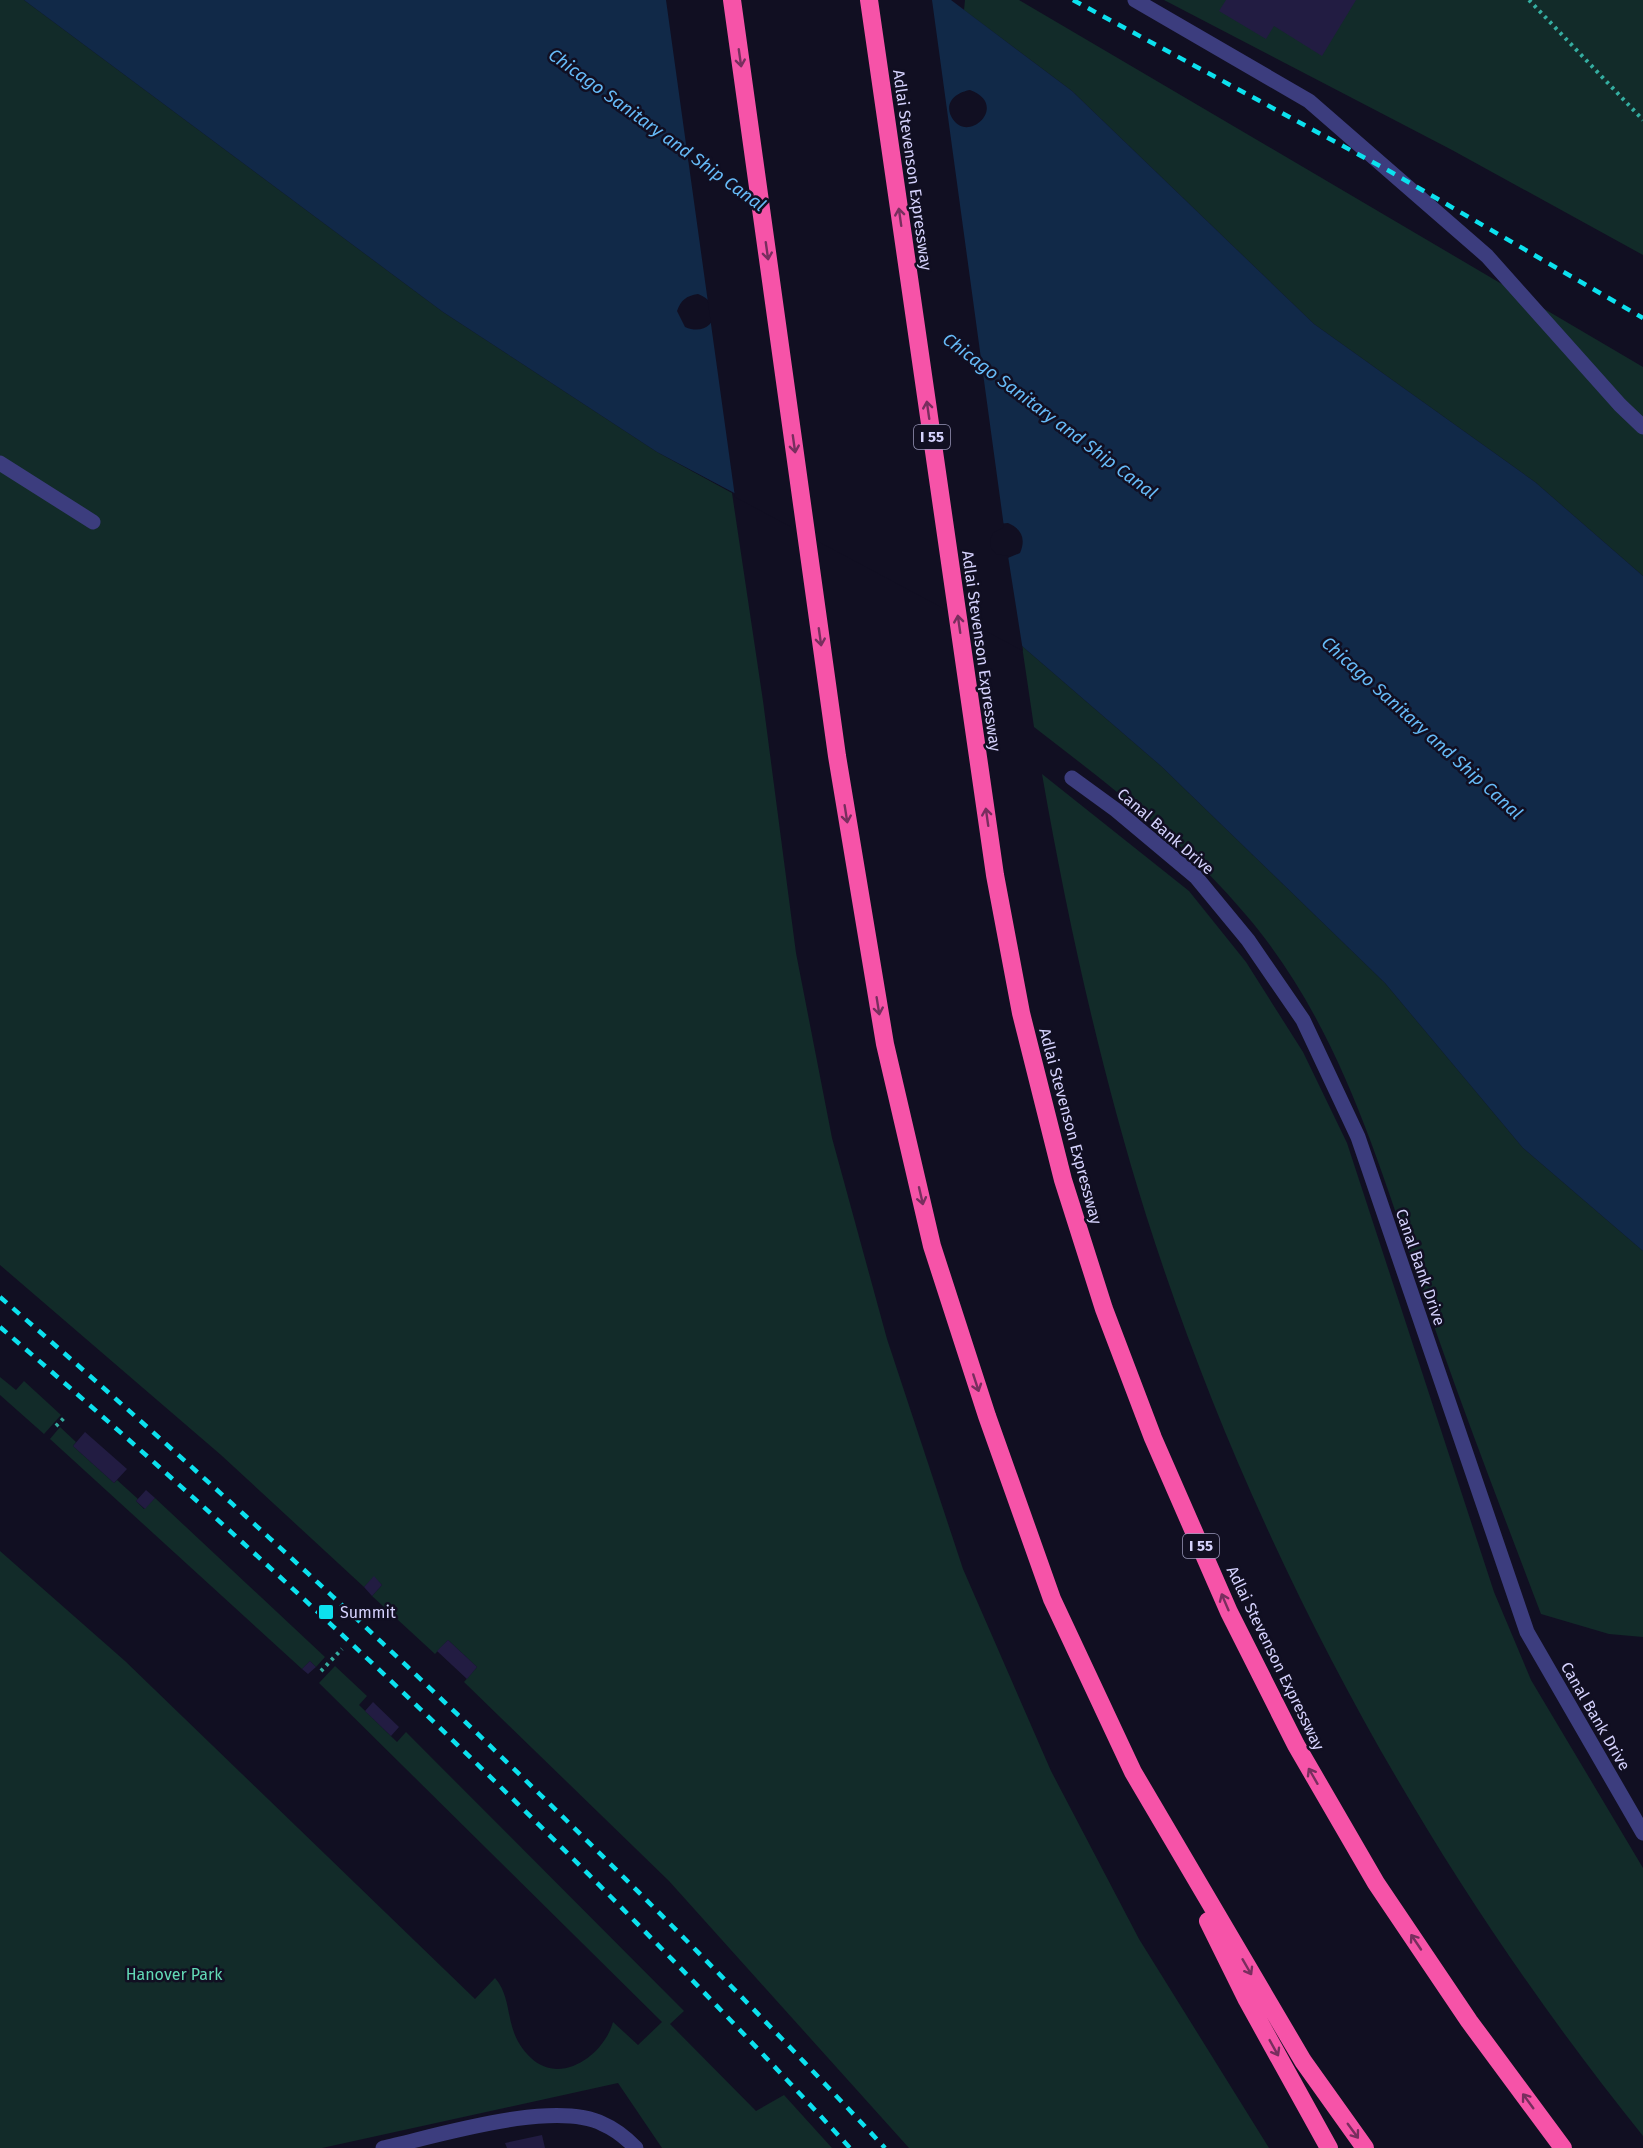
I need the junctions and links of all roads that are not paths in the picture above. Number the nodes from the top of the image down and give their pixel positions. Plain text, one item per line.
1 (732, 0) edge
2 (868, 0) edge
3 (1135, 0) edge
4 (1643, 427) edge
5 (0, 463) edge
6 (93, 522) dead end
7 (1072, 778) dead end
8 (1133, 1772) junction
9 (1643, 1833) edge
10 (383, 2148) edge
11 (636, 2148) edge
12 (1329, 2148) edge
13 (1365, 2148) edge
14 (1563, 2148) edge

1 -> 8 highway
14 -> 2 highway, Adlai Stevenson Expressway / I 55
3 - 4 street
5 - 6 street
7 - 9 street, Canal Bank Drive
8 -> 12 highway
8 -> 13 highway
10 - 11 street

